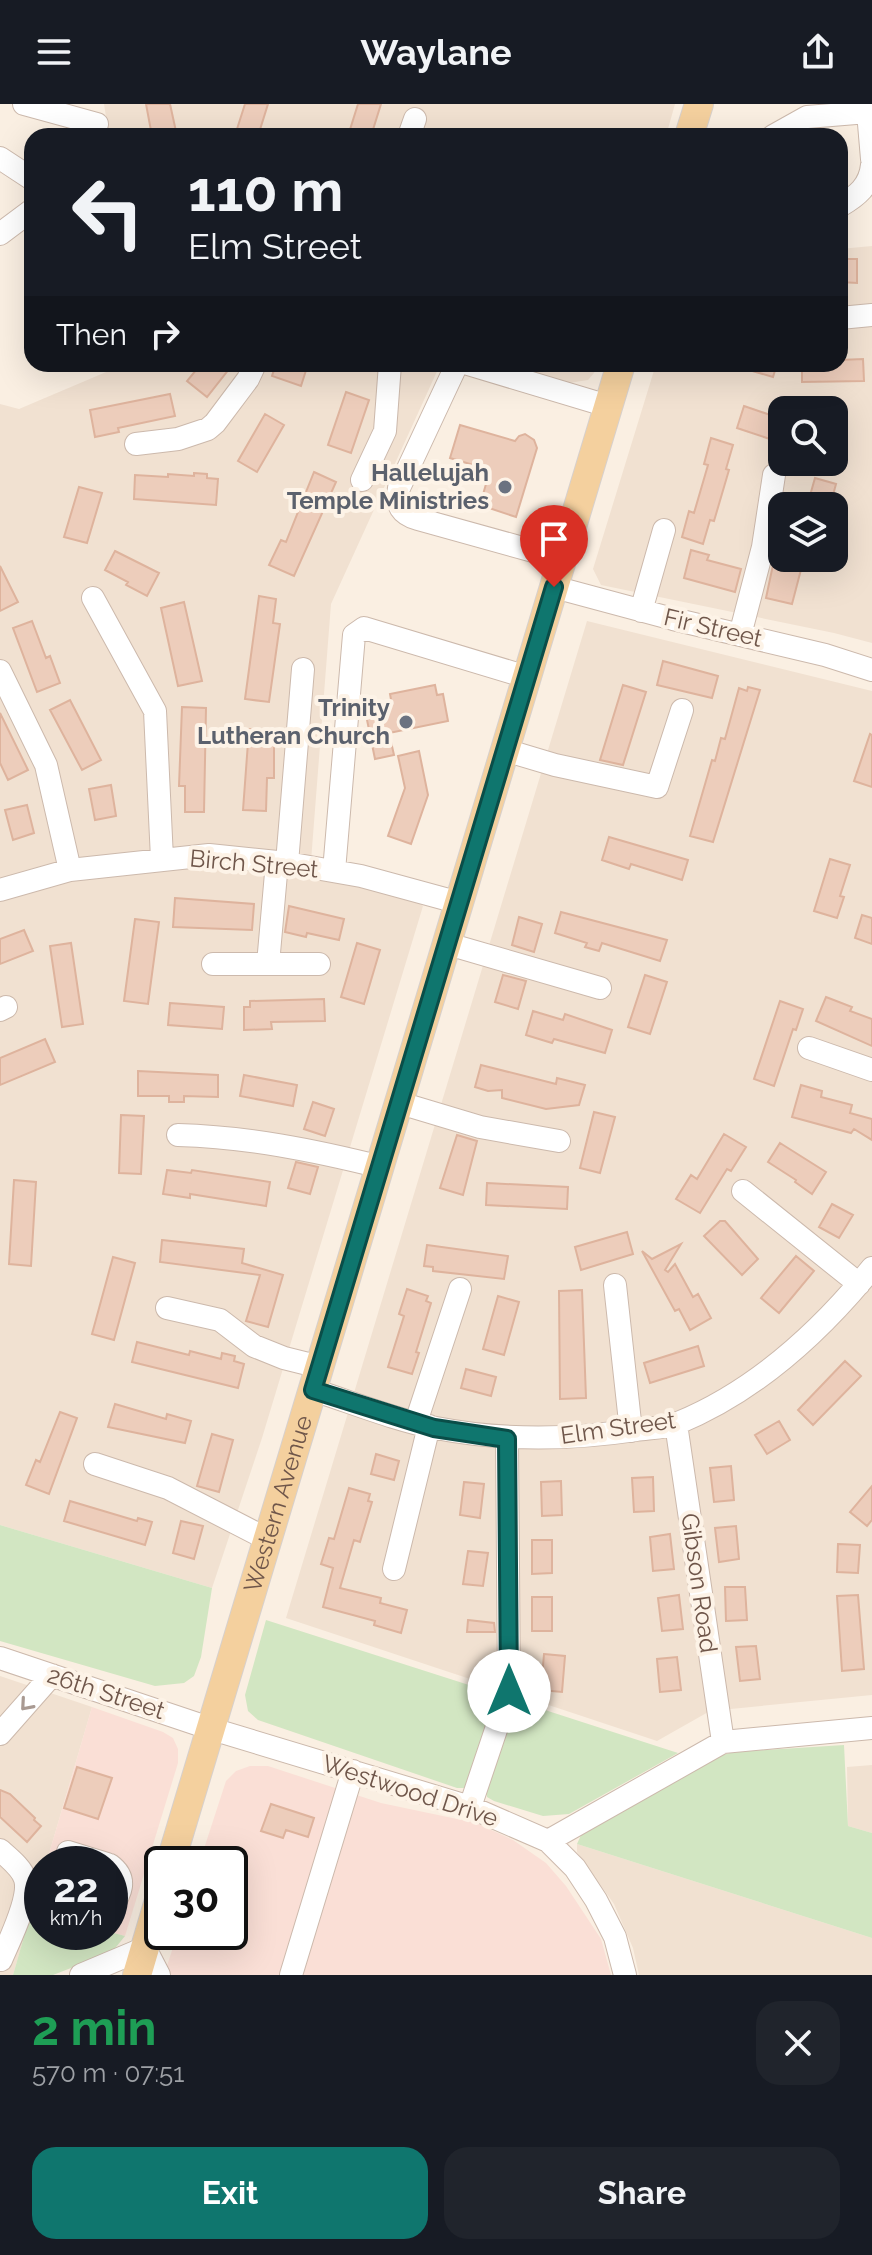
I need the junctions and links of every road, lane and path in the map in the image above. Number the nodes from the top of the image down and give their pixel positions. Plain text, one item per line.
1 (24, 104) edge
2 (699, 104) edge
3 (868, 108) edge
4 (97, 121) edge
5 (692, 128) edge
6 (787, 128) edge
7 (0, 158) edge
8 (872, 162) edge
9 (24, 174) edge
10 (848, 201) edge
11 (24, 216) edge
12 (0, 234) edge
13 (872, 315) edge
14 (848, 317) edge
15 (251, 372) edge
16 (389, 372) edge
17 (453, 372) edge
18 (514, 372) edge
19 (619, 372) edge
20 (608, 406) junction
21 (136, 444) dead end
22 (774, 476) edge
23 (362, 480) dead end
24 (664, 530) dead end
25 (562, 559) junction
26 (554, 587) junction
27 (93, 598) dead end
28 (641, 611) junction
29 (740, 635) junction
30 (303, 669) dead end
31 (872, 670) edge
32 (0, 671) edge
33 (527, 677) junction
34 (682, 710) dead end
35 (505, 750) junction
36 (162, 859) junction
37 (282, 863) junction
38 (70, 870) junction
39 (334, 871) junction
40 (0, 890) edge
41 (460, 903) junction
42 (448, 944) junction
43 (213, 964) dead end
44 (268, 964) junction
45 (319, 964) dead end
46 (600, 988) dead end
47 (809, 1048) dead end
48 (872, 1070) edge
49 (400, 1103) junction
50 (178, 1135) dead end
51 (559, 1141) dead end
52 (381, 1167) junction
53 (743, 1191) dead end
54 (865, 1276) edge
55 (615, 1285) dead end
56 (460, 1289) dead end
57 (167, 1308) dead end
58 (317, 1379) junction
59 (423, 1424) junction
60 (676, 1424) junction
61 (631, 1431) junction
62 (507, 1439) junction
63 (95, 1464) dead end
64 (269, 1540) junction
65 (394, 1569) dead end
66 (0, 1658) edge
67 (52, 1675) junction
68 (872, 1728) edge
69 (212, 1729) junction
70 (0, 1734) edge
71 (723, 1742) junction
72 (353, 1771) junction
73 (470, 1807) junction
74 (548, 1841) junction
75 (176, 1846) edge
76 (0, 1850) edge
77 (144, 1948) edge
78 (144, 1950) edge
79 (146, 1950) edge
80 (1, 1960) edge
81 (81, 1975) edge
82 (137, 1975) edge
83 (159, 1975) edge
84 (291, 1975) edge
85 (625, 1975) edge

1 - 4 street
2 - 5 main road
3 - 6 street
3 - 8 street
7 - 9 street
8 - 10 street
11 - 12 street
13 - 14 street
15 - 21 street
16 - 23 street
17 - 25 street
18 - 20 street
19 - 20 main road, Western Avenue
20 - 25 main road, Western Avenue
22 - 29 street
24 - 28 street
25 - 26 main road, Western Avenue
26 - 28 street, Fir Street
26 - 33 main road, Western Avenue
27 - 36 street
28 - 29 street, Fir Street
29 - 31 street, Fir Street
30 - 37 street
32 - 38 street
33 - 35 main road, Western Avenue
33 - 39 street
34 - 35 street
35 - 41 main road, Western Avenue
36 - 37 street, Birch Street
36 - 38 street, Birch Street
37 - 39 street, Birch Street
37 - 44 street
38 - 40 street, Birch Street
39 - 41 street, Birch Street
41 - 42 main road, Western Avenue
42 - 46 street
42 - 49 main road, Western Avenue
43 - 44 street
44 - 45 street
47 - 48 street
49 - 51 street
49 - 52 main road, Western Avenue
50 - 52 street
52 - 58 main road, Western Avenue
53 - 54 street
54 - 60 street, Elm Street
55 - 61 street
56 - 59 street
57 - 58 street, Elm Street
58 - 59 street, Elm Street
58 - 64 main road, Western Avenue
59 - 62 street, Elm Street
59 - 65 street
60 - 61 street, Elm Street
60 - 71 street, Gibson Road
61 - 62 street, Elm Street
62 - 73 street
63 - 64 street
64 - 69 main road, Western Avenue
66 - 67 street, 26th Street
67 - 69 street, 26th Street
67 -> 70 street
68 - 71 street
69 - 72 street, Westwood Drive
69 - 75 main road, Western Avenue
71 - 74 street
72 - 73 street, Westwood Drive
72 - 84 street
73 - 74 street, Westwood Drive
74 - 85 street, Westwood Drive
76 - 80 street
77 - 81 street
78 - 82 main road
79 - 83 street

